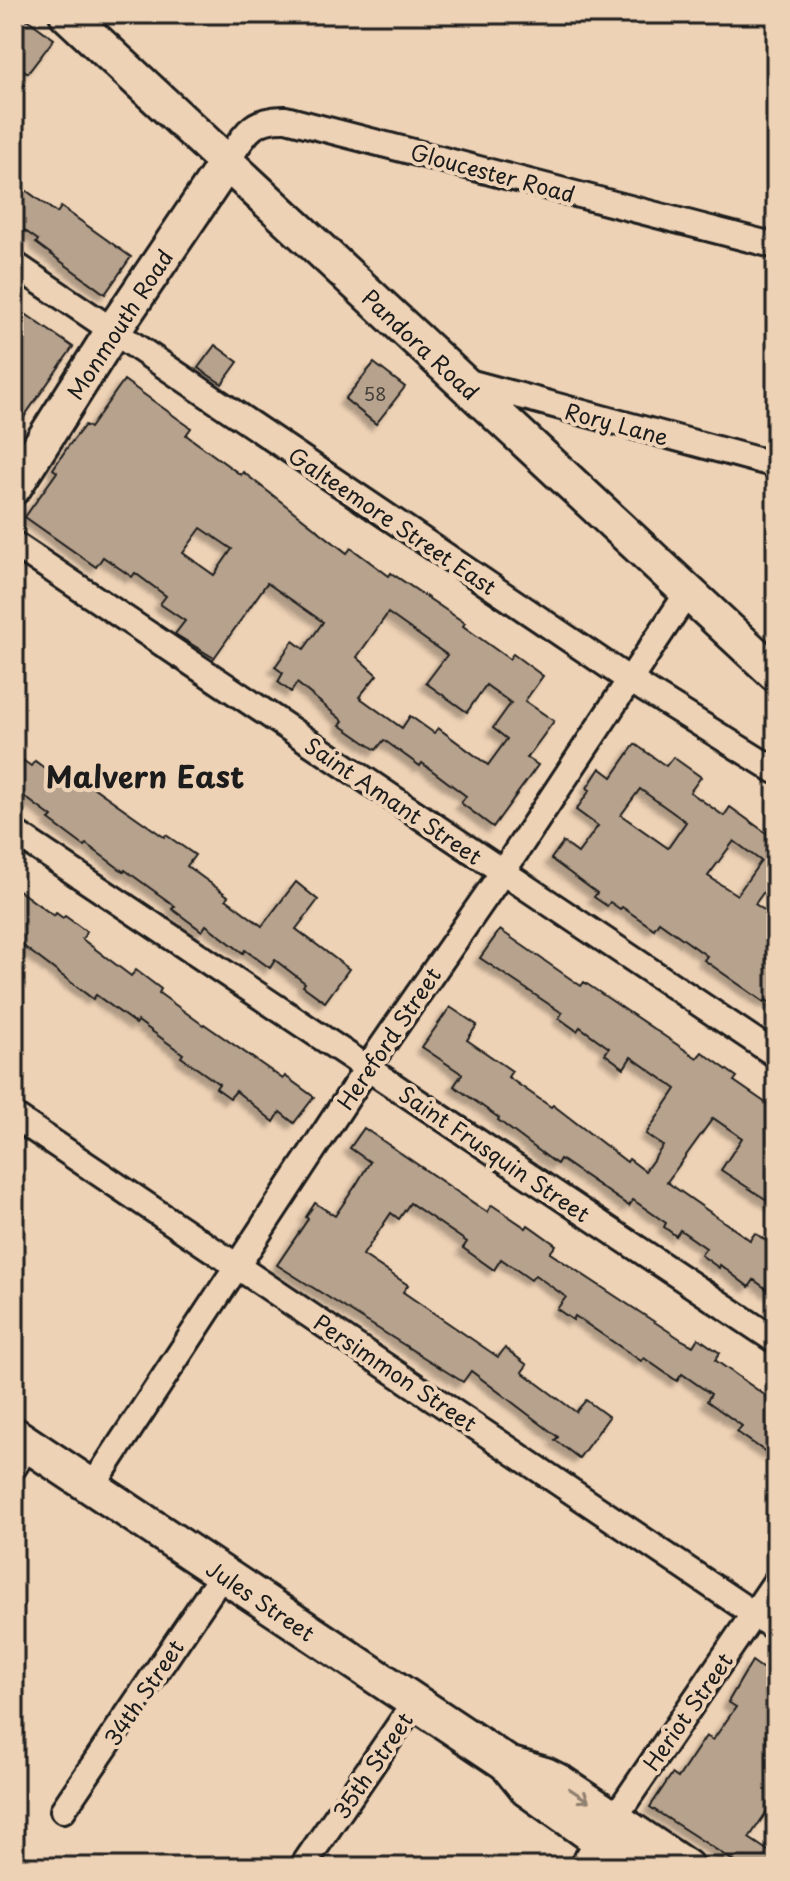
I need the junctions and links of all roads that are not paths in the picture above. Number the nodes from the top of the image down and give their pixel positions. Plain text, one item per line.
1 (67, 14) edge
2 (227, 162) junction
3 (776, 246) edge
4 (14, 264) edge
5 (113, 331) junction
6 (459, 380) junction
7 (776, 465) edge
8 (14, 487) edge
9 (14, 544) edge
10 (688, 592) junction
11 (776, 674) edge
12 (628, 679) junction
13 (776, 771) edge
14 (14, 832) edge
15 (502, 873) junction
16 (776, 1055) edge
17 (367, 1068) junction
18 (14, 1116) edge
19 (237, 1264) junction
20 (776, 1341) edge
21 (19, 1449) edge
22 (92, 1487) junction
23 (222, 1575) junction
24 (776, 1581) edge
25 (754, 1615) junction
26 (776, 1629) edge
27 (415, 1702) junction
28 (63, 1810) dead end
29 (598, 1842) edge
30 (302, 1867) edge
31 (637, 1867) edge
32 (686, 1867) edge

1 - 2 street, Pandora Road
2 - 3 street, Gloucester Road
2 - 5 street, Monmouth Road
2 - 6 street, Pandora Road
4 - 5 street, Galteemore Street East
5 - 8 street, Monmouth Road
5 - 12 street, Galteemore Street East
6 - 7 street, Rory Lane
6 - 10 street, Pandora Road
9 - 15 street, Saint Amant Street
10 - 11 street, Pandora Road
10 - 12 street, Hereford Street
12 - 13 street, Galteemore Street East
12 - 15 street, Hereford Street
14 - 17 street, Saint Frusquin Street
15 - 16 street, Saint Amant Street
15 - 17 street, Hereford Street
17 - 19 street, Hereford Street
17 - 20 street, Saint Frusquin Street
18 - 19 street, Persimmon Street
19 - 22 street, Hereford Street
19 - 25 street, Persimmon Street
21 - 22 street, Jules Street
22 - 23 street, Jules Street
23 - 27 street, Jules Street
23 - 28 street, 34th Street
24 - 25 street, Heriot Street
25 - 26 street, Persimmon Street
25 - 29 street, Heriot Street
27 - 29 street, Jules Street
27 - 30 street, 35th Street
29 - 31 street, Jules Street
29 - 32 street, Jules Street

